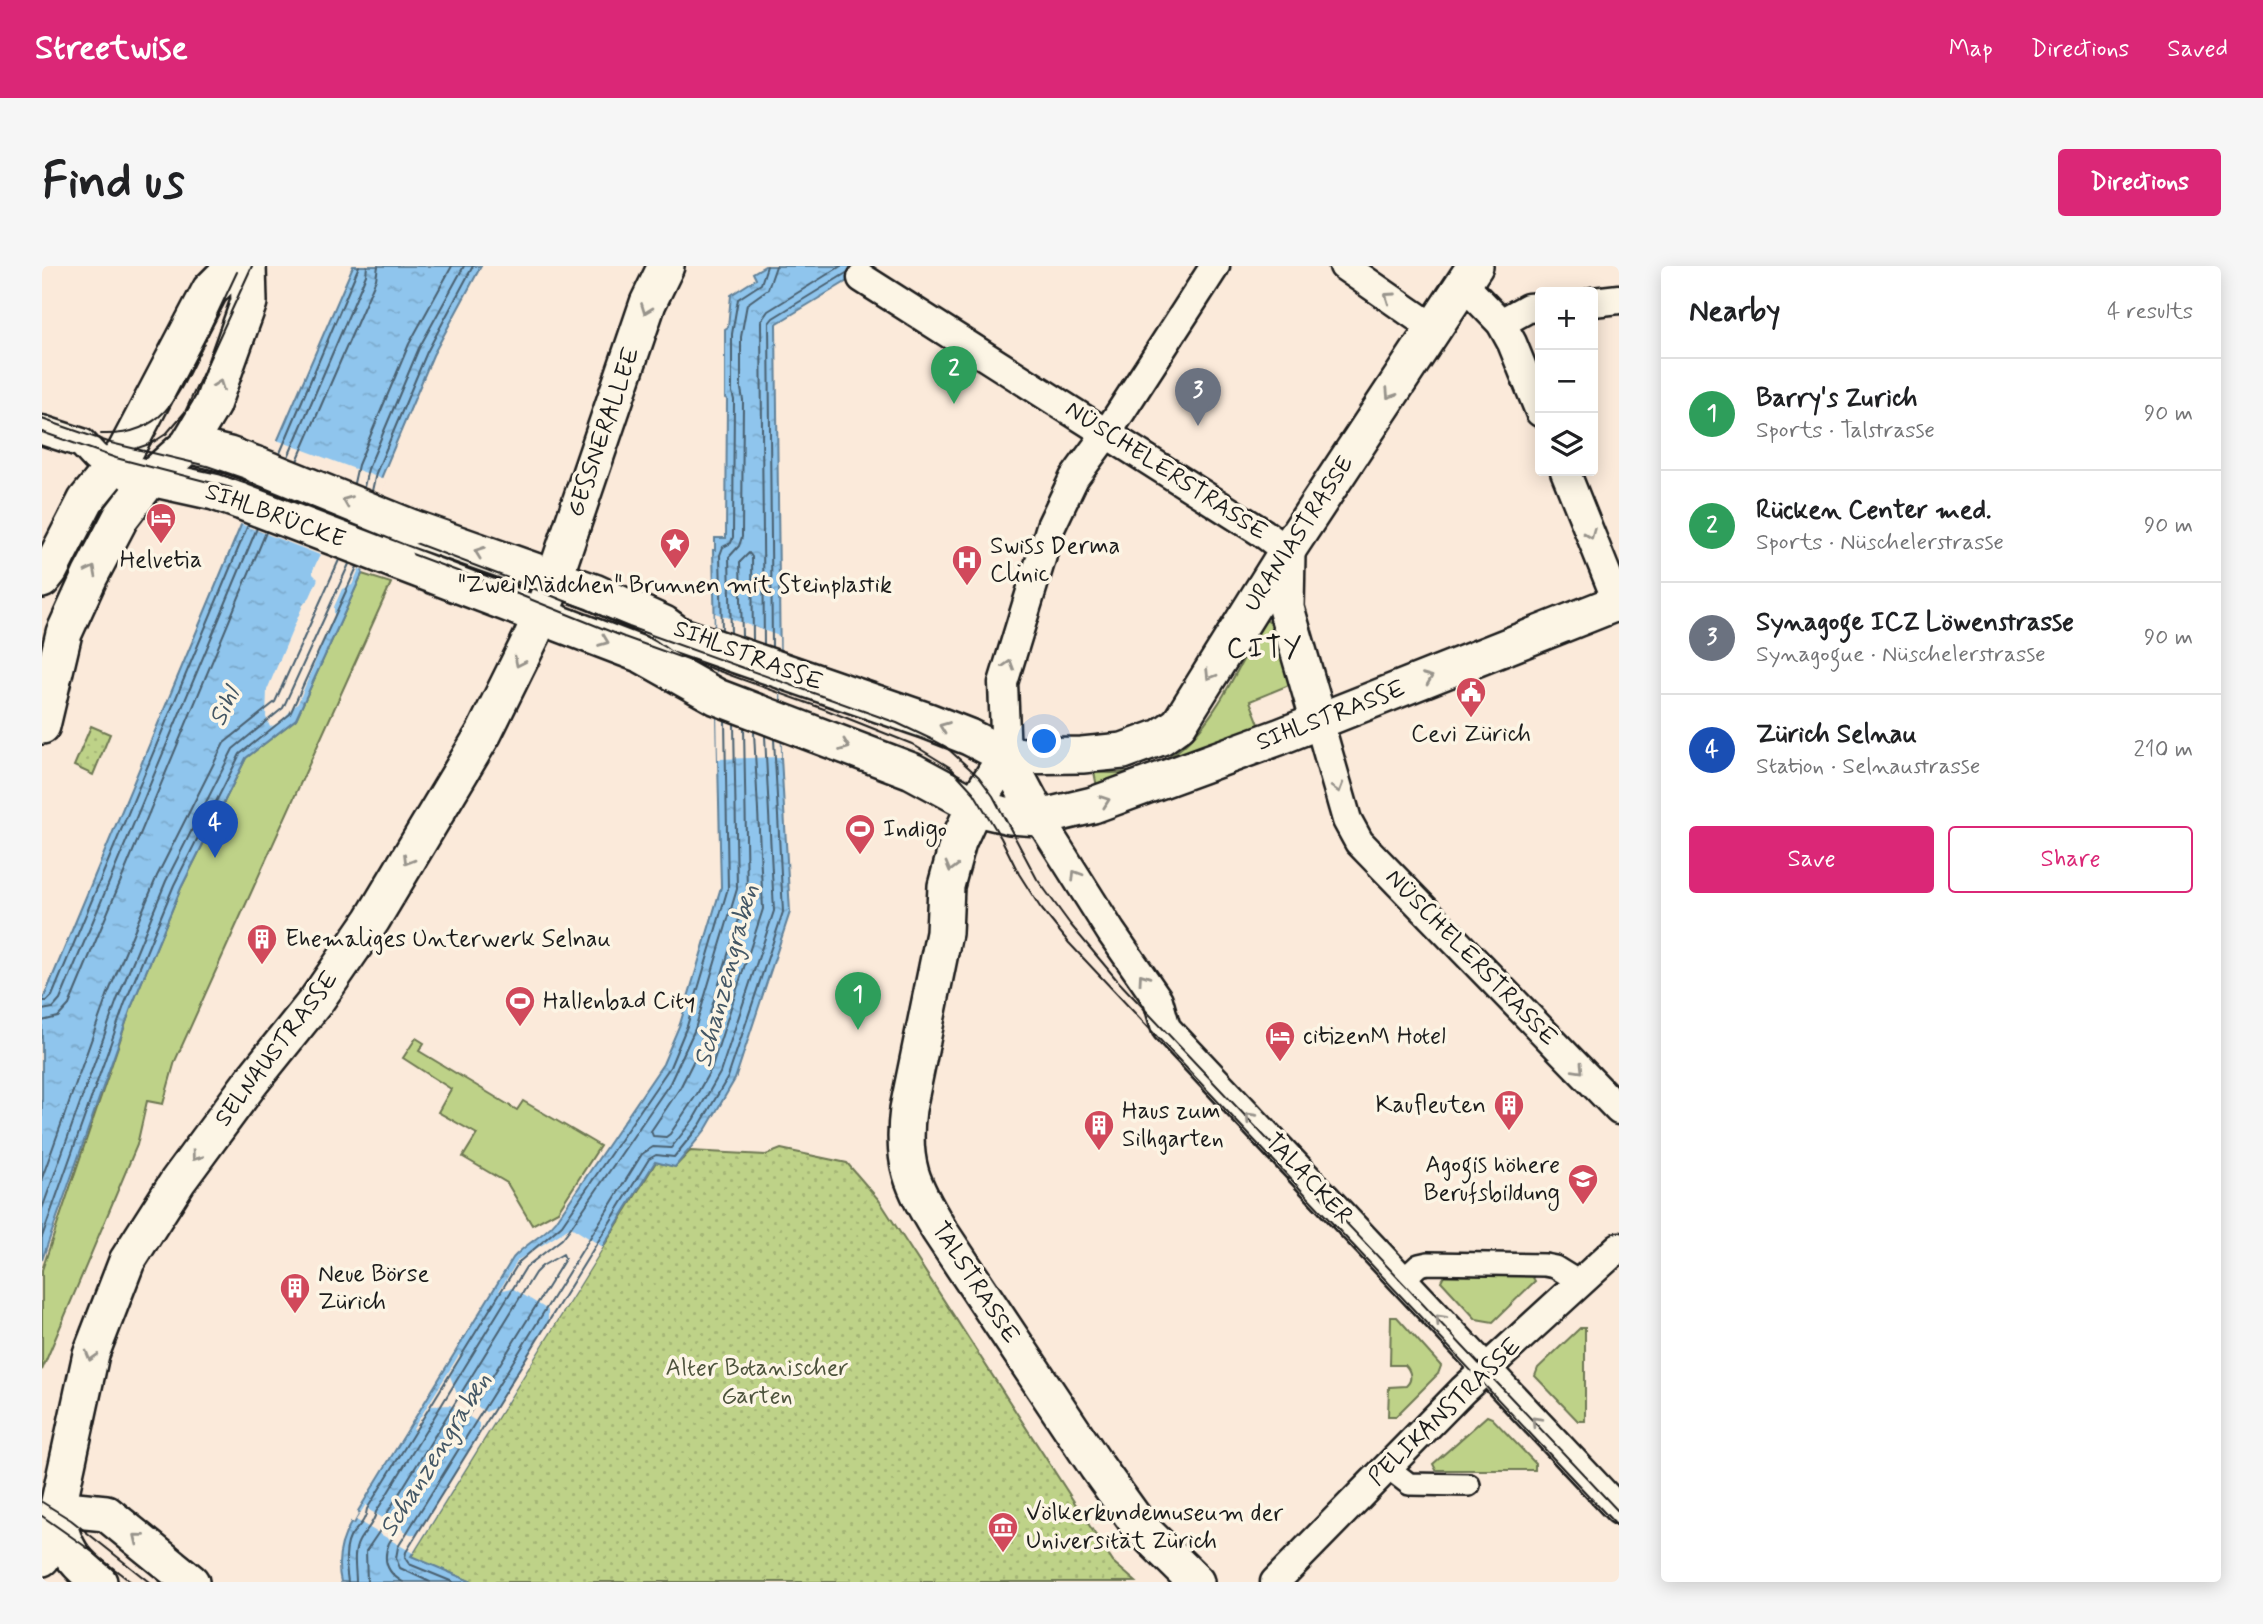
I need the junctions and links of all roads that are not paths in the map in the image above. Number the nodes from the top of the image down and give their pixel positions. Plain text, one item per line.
1 (245, 266) edge
2 (666, 266) edge
3 (1215, 266) edge
4 (1344, 266) edge
5 (1469, 275) edge
6 (862, 278) dead end
7 (1619, 299) edge
8 (1598, 301) edge
9 (1534, 308) edge
10 (1501, 323) junction
11 (1433, 328) junction
12 (1535, 400) edge
13 (42, 430) edge
14 (1107, 433) junction
15 (188, 446) junction
16 (118, 461) junction
17 (1567, 476) edge
18 (151, 478) junction
19 (410, 527) joint
20 (1287, 551) junction
21 (397, 561) joint
22 (42, 580) edge
23 (547, 598) junction
24 (1618, 603) edge
25 (53, 633) edge
26 (1319, 722) junction
27 (42, 726) edge
28 (1006, 757) junction
29 (975, 805) junction
30 (1039, 818) junction
31 (1619, 1110) edge
32 (1619, 1247) edge
33 (1403, 1280) junction
34 (1581, 1283) junction
35 (1486, 1369) junction
36 (1387, 1466) junction
37 (1469, 1485) dead end
38 (1619, 1510) edge
39 (49, 1512) edge
40 (42, 1558) edge
41 (99, 1582) edge
42 (191, 1582) edge
43 (1196, 1582) edge
44 (1275, 1582) edge

15 -> 1 street
1 - 16 street
2 -> 23 street, GESSNERALLEE
3 - 14 street
11 -> 4 street
5 - 10 street
5 - 11 street, URANIASTRASSE
6 - 14 street, NÜSCHELERSTRASSE
7 - 8 street
9 - 10 street
10 - 12 street
11 -> 20 street, URANIASTRASSE
13 - 16 street
14 - 20 street, NÜSCHELERSTRASSE
28 -> 14 street
15 - 16 street
15 - 18 street
19 -> 15 street, SIHLBRÜCKE, bridge
16 - 18 street, SIHLBRÜCKE
16 - 22 street
17 -> 24 street
18 - 21 street, SIHLBRÜCKE, bridge
25 -> 18 street
23 -> 19 street, SIHLSTRASSE
20 - 26 street, NÜSCHELERSTRASSE
20 -> 28 street, URANIASTRASSE
21 - 23 street, SIHLSTRASSE
28 -> 23 street, SIHLSTRASSE
23 -> 29 street, SIHLSTRASSE
23 -> 39 street, SELNAUSTRASSE
26 -> 24 street, SIHLSTRASSE
25 - 27 street
30 -> 26 street, SIHLSTRASSE
26 -> 31 street, NÜSCHELERSTRASSE
28 - 29 street, TALSTRASSE
28 - 30 street
29 - 30 street, SIHLSTRASSE
29 -> 43 street, TALSTRASSE
33 -> 30 street, TALACKER
32 - 34 street, PELIKANSTRASSE
33 - 34 street
35 -> 33 street, TALACKER
34 - 35 street, PELIKANSTRASSE
35 - 36 street, PELIKANSTRASSE
38 -> 35 street, TALACKER
36 - 37 street
36 - 44 street, PELIKANSTRASSE
39 - 40 street, SELNAUSTRASSE
39 - 41 street
42 -> 39 street

